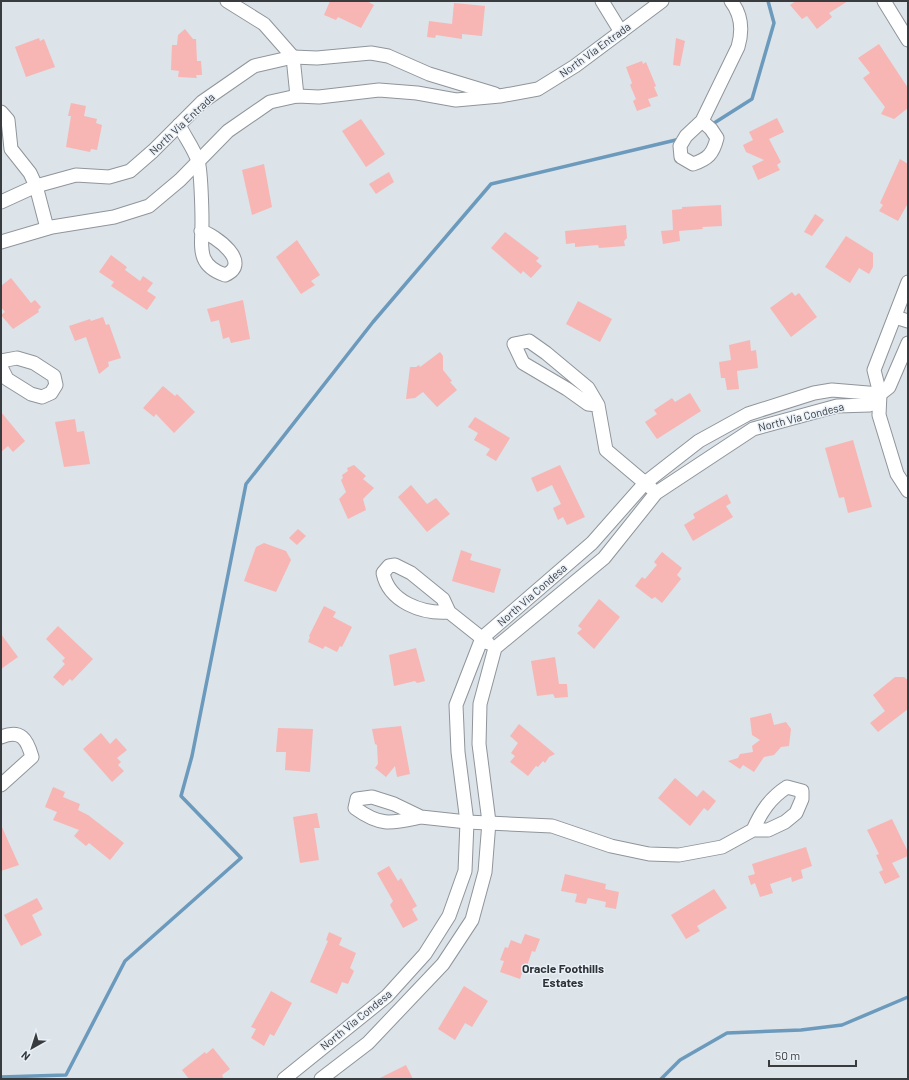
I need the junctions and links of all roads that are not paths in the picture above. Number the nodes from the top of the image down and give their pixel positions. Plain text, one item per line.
1 (227, 1) edge
2 (602, 1) edge
3 (662, 1) edge
4 (731, 1) edge
5 (884, 1) edge
6 (620, 32) junction
7 (908, 40) edge
8 (293, 57) junction
9 (297, 96) junction
10 (500, 96) junction
11 (1, 112) edge
12 (702, 121) dead end
13 (179, 125) junction
14 (6, 148) edge
15 (198, 161) junction
16 (36, 186) junction
17 (1, 202) edge
18 (47, 228) junction
19 (201, 231) dead end
20 (1, 242) edge
21 (908, 282) edge
22 (895, 317) junction
23 (908, 322) edge
24 (908, 343) edge
25 (1, 361) edge
26 (1, 368) edge
27 (565, 369) junction
28 (554, 382) junction
29 (880, 394) junction
30 (598, 405) junction
31 (645, 483) junction
32 (908, 491) edge
33 (656, 493) junction
34 (449, 612) junction
35 (482, 638) junction
36 (495, 648) junction
37 (1, 737) edge
38 (1, 785) edge
39 (421, 817) dead end
40 (467, 822) junction
41 (489, 822) junction
42 (753, 830) dead end
43 (284, 1079) edge
44 (321, 1079) edge

1 - 8 street
2 - 6 street
3 - 6 street, North Via Entrada
4 - 12 street
5 - 7 street
6 - 10 street, North Via Entrada
8 - 9 street
8 - 10 street, North Via Entrada
8 - 13 street, North Via Entrada
9 - 10 street, North Via Entrada
9 - 15 street, North Via Entrada
11 - 14 street
13 - 15 street
13 - 16 street, North Via Entrada
14 - 16 street
15 - 18 street, North Via Entrada
15 - 19 street
16 - 17 street, North Via Entrada
16 - 18 street
18 - 20 street, North Via Entrada
21 - 22 street
22 - 23 street
22 - 29 street
24 - 29 street
25 - 26 street
27 - 28 street
27 - 28 street
27 - 30 street
28 - 30 street
29 - 31 street, North Via Condesa
29 - 32 street
29 - 33 street, North Via Condesa
30 - 31 street
31 - 33 street
31 - 35 street, North Via Condesa
33 - 36 street, North Via Condesa
34 - 34 street
34 - 35 street
35 - 36 street
35 - 40 street, North Via Condesa
36 - 41 street, North Via Condesa
37 - 38 street
39 - 40 street
40 - 41 street
40 - 43 street, North Via Condesa
41 - 42 street
41 - 44 street, North Via Condesa

